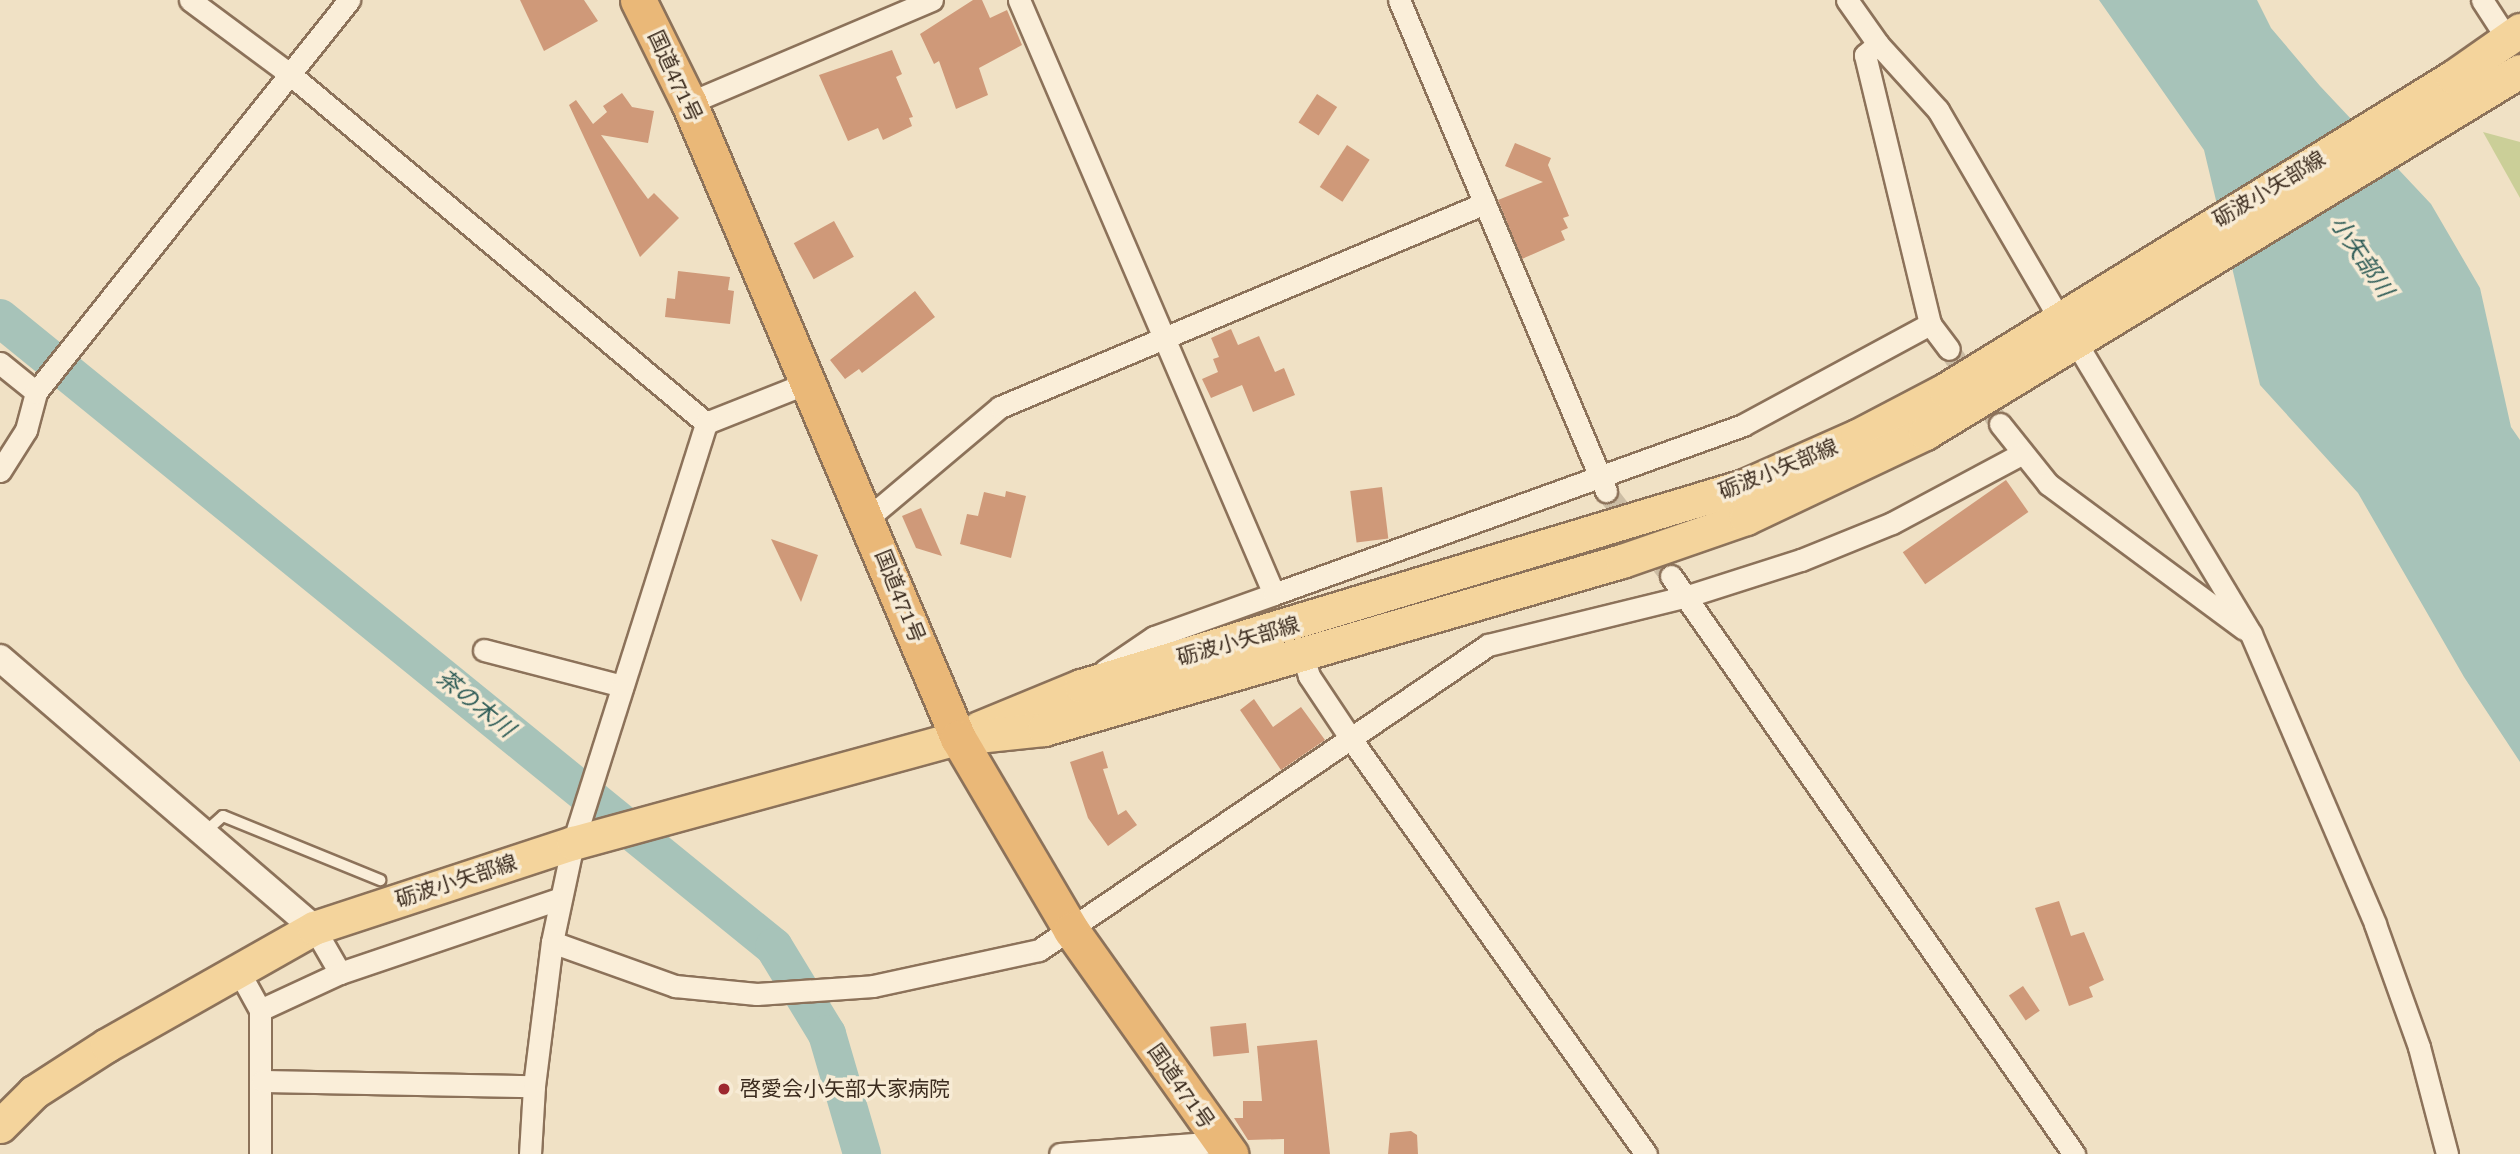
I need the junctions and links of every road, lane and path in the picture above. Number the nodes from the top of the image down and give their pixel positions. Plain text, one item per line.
1 (190, 0) edge
2 (349, 0) edge
3 (639, 0) edge
4 (932, 0) edge
5 (1019, 0) edge
6 (1399, 0) edge
7 (1847, 0) edge
8 (2482, 0) edge
9 (2513, 34) edge
10 (1878, 44) junction
11 (2520, 71) edge
12 (291, 75) junction
13 (2461, 88) junction
14 (689, 103) junction
15 (1485, 203) junction
16 (1930, 324) junction
17 (2076, 324) junction
18 (1165, 338) junction
19 (1949, 349) tunnel mouth
20 (0, 363) edge
21 (807, 383) junction
22 (36, 392) junction
23 (706, 423) junction
24 (2000, 424) tunnel mouth
25 (2021, 454) junction
26 (0, 471) edge
27 (1602, 484) junction
28 (868, 518) junction
29 (1671, 576) tunnel mouth
30 (1274, 594) junction
31 (1688, 597) junction
32 (2251, 634) junction
33 (484, 650) dead end
34 (1302, 653) junction
35 (0, 658) edge
36 (622, 686) junction
37 (1081, 686) junction
38 (958, 738) junction
39 (1351, 739) junction
40 (204, 833) junction
41 (573, 843) junction
42 (380, 880) dead end
43 (561, 898) junction
44 (314, 928) junction
45 (1071, 930) junction
46 (552, 943) junction
47 (238, 970) junction
48 (340, 973) junction
49 (260, 1010) junction
50 (262, 1081) junction
51 (534, 1086) junction
52 (0, 1126) edge
53 (1225, 1148) edge
54 (260, 1154) edge
55 (530, 1154) edge
56 (1060, 1154) edge
57 (1646, 1154) edge
58 (2074, 1154) edge
59 (2447, 1154) edge

1 - 12 street
2 - 12 street
3 - 14 highway, 国道471号
4 - 14 street
5 - 18 street
6 - 15 street
7 - 10 street
8 - 9 street
9 - 13 main road, 砺波小矢部線
10 - 16 street
10 - 17 street
11 - 13 main road, 砺波小矢部線
12 - 22 street
12 - 23 street
13 - 17 main road, 砺波小矢部線
14 - 21 highway, 国道471号
15 - 18 street
15 - 27 street
16 - 19 street
16 - 27 street
17 - 32 street
17 - 34 main road, 砺波小矢部線
17 - 37 main road, 砺波小矢部線
18 - 28 street
18 - 30 street
20 - 22 street
21 - 23 street
21 - 28 highway, 国道471号
22 - 26 street
23 - 36 street
24 - 25 street
25 - 31 street
25 - 32 street
27 - 30 street
28 - 38 highway, 国道471号
29 - 31 street
30 - 37 street
31 - 39 street
31 - 58 street
32 - 59 street
33 - 36 street
34 - 38 main road, 砺波小矢部線
34 - 39 street
35 - 40 street
36 - 41 street
37 - 38 main road, 砺波小矢部線
38 - 41 main road, 砺波小矢部線
38 - 45 highway, 国道471号
39 - 45 street
39 - 57 street
40 - 42 lane
40 - 44 street
41 - 43 street
41 - 44 main road, 砺波小矢部線
43 - 46 street
43 - 48 street
44 - 47 main road, 砺波小矢部線
44 - 48 street
45 - 46 street
45 - 53 highway, 国道471号
46 - 51 street
47 - 49 street
47 - 52 main road, 砺波小矢部線
48 - 49 street
49 - 50 street
50 - 51 street
50 - 54 street
51 - 55 street
53 - 56 street

